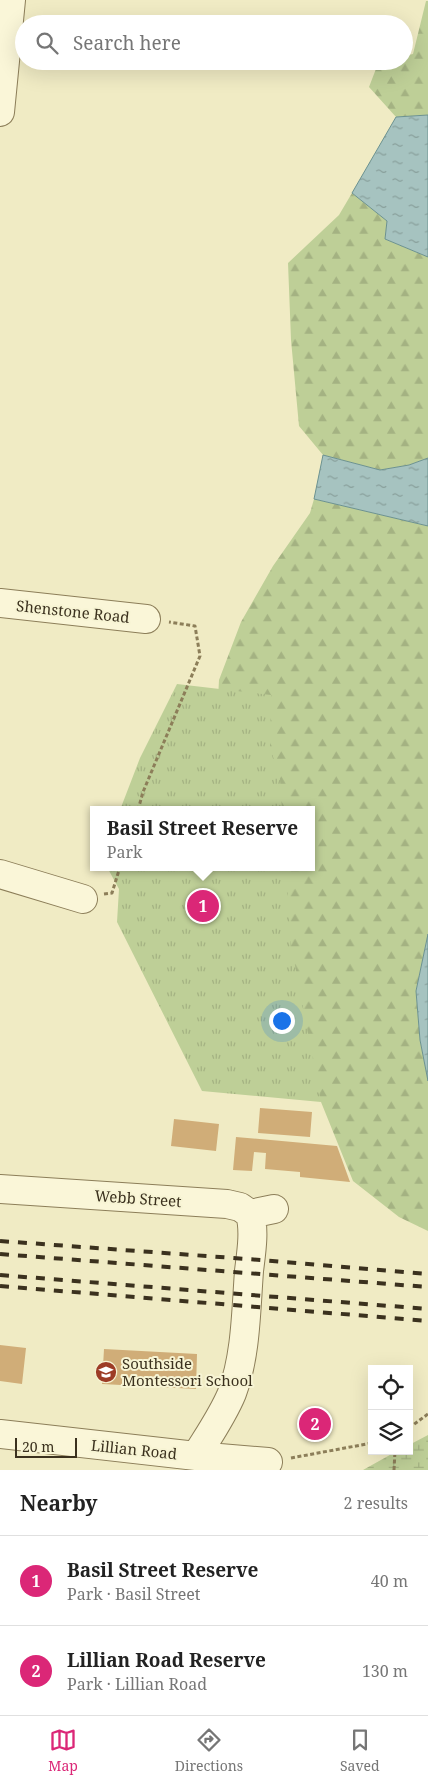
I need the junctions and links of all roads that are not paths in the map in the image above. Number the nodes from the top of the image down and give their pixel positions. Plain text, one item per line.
1 (11, 0) edge
2 (0, 112) edge
3 (0, 603) edge
4 (146, 619) road end
5 (0, 874) edge
6 (83, 899) dead end
7 (0, 1188) edge
8 (0, 1434) edge
9 (196, 1456) junction
10 (268, 1462) road end

1 - 2 street
3 - 4 street, Shenstone Road
5 - 6 street
7 - 9 street, Webb Street
8 - 9 street, Lillian Road
9 - 10 street, Lillian Road

